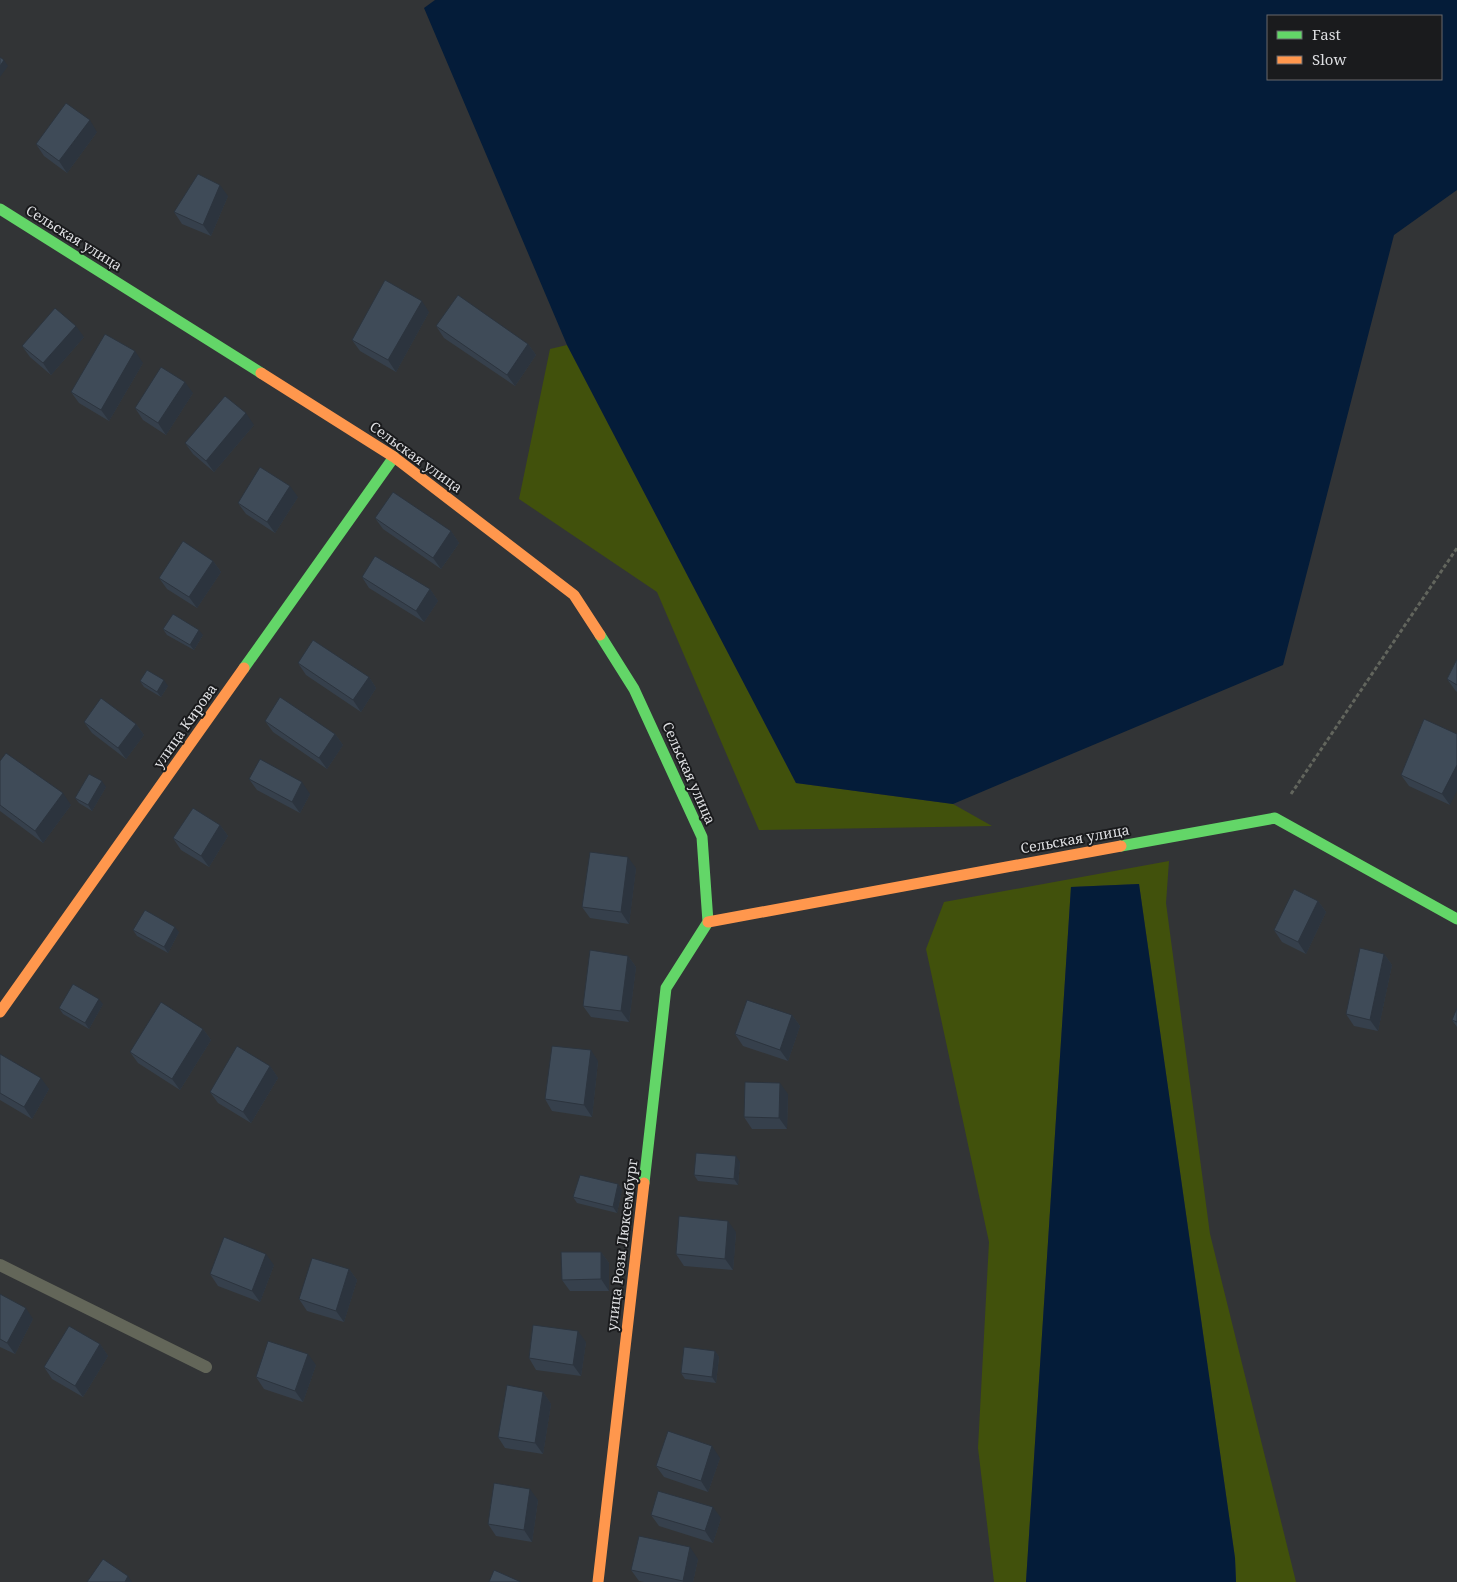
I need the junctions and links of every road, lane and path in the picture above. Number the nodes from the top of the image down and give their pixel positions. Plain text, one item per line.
1 (0, 209) edge
2 (394, 457) junction
3 (1457, 548) edge
4 (1275, 818) junction
5 (1457, 919) edge
6 (708, 922) junction
7 (0, 1012) edge
8 (0, 1265) edge
9 (206, 1367) dead end
10 (598, 1582) edge

1 - 2 street, Сельская улица
2 - 6 street, Сельская улица
2 - 7 street, улица Кирова
3 - 4 path
4 - 5 street
4 - 6 street, Сельская улица
6 - 10 street, улица Розы Люксембург
8 - 9 lane

